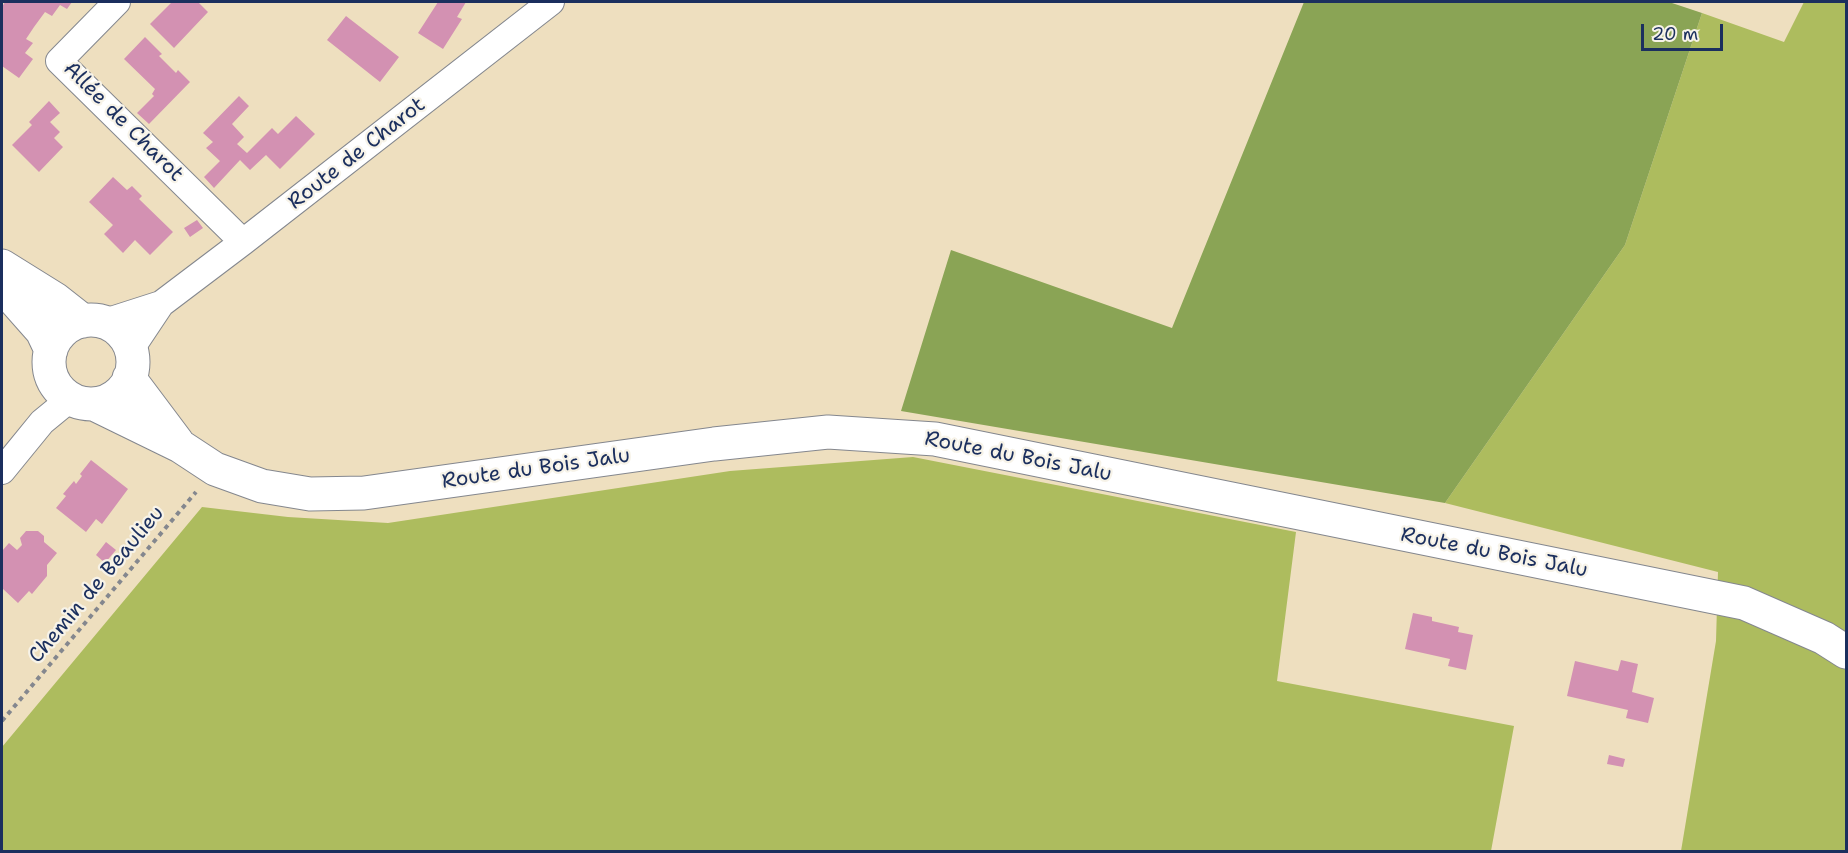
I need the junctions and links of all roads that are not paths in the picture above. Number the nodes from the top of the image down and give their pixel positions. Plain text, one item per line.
1 (117, 2) edge
2 (551, 2) edge
3 (243, 243) junction
4 (2, 266) edge
5 (2, 286) edge
6 (161, 304) junction
7 (94, 322) junction
8 (51, 350) junction
9 (130, 363) junction
10 (82, 402) junction
11 (180, 446) junction
12 (2, 471) edge
13 (1846, 652) edge

1 - 3 street, Allée de Charot
2 - 3 street, Route de Charot
3 - 6 street, Route de Charot
4 - 7 street
5 - 8 street
6 - 7 street, Route de Charot
6 - 9 street, Route de Charot
7 - 8 street
7 - 9 street
8 - 10 street
9 - 10 street
9 - 11 street, Route du Bois Jalu
10 - 11 street, Route du Bois Jalu
10 - 12 street
11 - 13 street, Route du Bois Jalu

